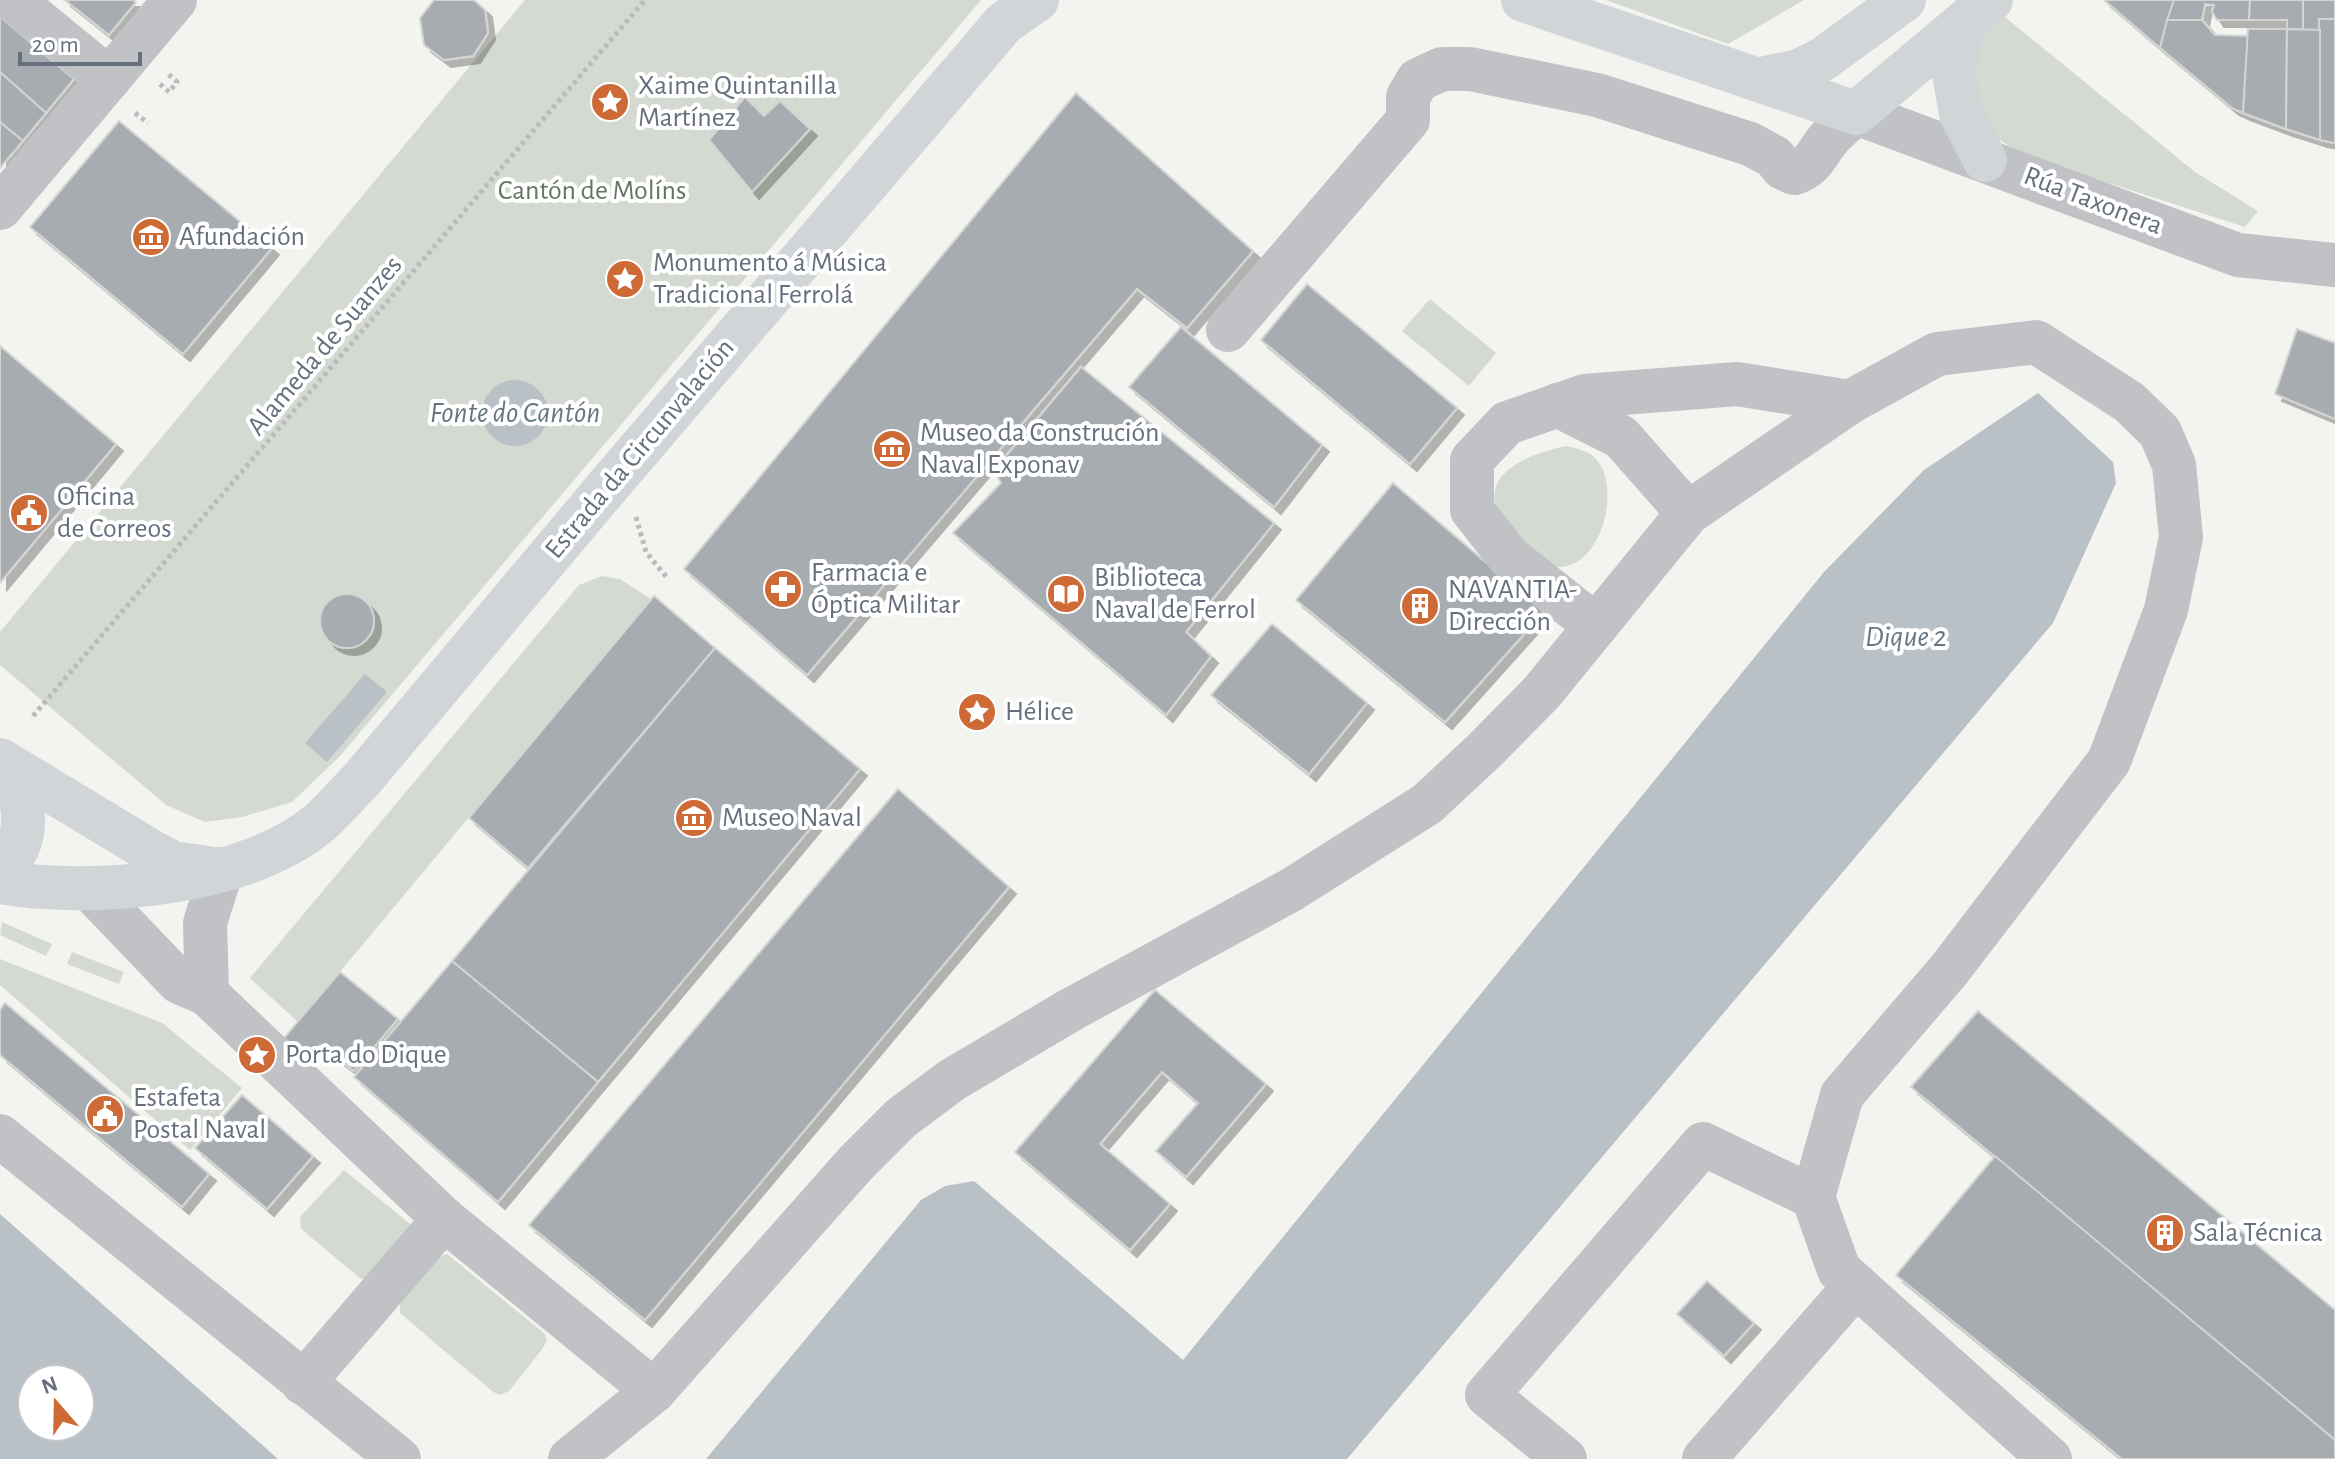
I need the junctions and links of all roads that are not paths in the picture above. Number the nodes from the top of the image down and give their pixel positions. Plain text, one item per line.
1 (13, 0) edge
2 (175, 0) edge
3 (1037, 0) edge
4 (1523, 0) edge
5 (1905, 0) edge
6 (1976, 13) edge
7 (109, 79) junction
8 (1761, 79) junction
9 (1856, 113) junction
10 (1985, 160) junction
11 (0, 208) edge
12 (2326, 270) edge
13 (1228, 330) dead end
14 (1850, 402) junction
15 (1557, 405) junction
16 (1688, 513) junction
17 (1596, 626) junction
18 (2, 762) edge
19 (0, 869) edge
20 (222, 869) junction
21 (0, 882) edge
22 (89, 888) junction
23 (207, 994) junction
24 (0, 1136) edge
25 (1813, 1197) junction
26 (444, 1219) junction
27 (1856, 1285) junction
28 (303, 1383) junction
29 (654, 1391) junction
30 (399, 1459) edge
31 (570, 1459) edge
32 (1565, 1459) edge
33 (1704, 1459) edge
34 (2050, 1459) edge

1 - 7 street
2 - 7 street
3 - 20 main road, Estrada da Circunvalación
4 - 8 main road
5 - 8 main road
5 - 9 main road
6 - 9 main road
6 - 10 main road
7 - 11 street
8 - 9 main road
9 - 10 street, Rúa Taxonera
9 - 13 street
10 - 12 street, Rúa Taxonera
14 - 15 street
14 - 16 street
14 - 25 street
15 - 16 street
15 - 17 street
16 - 17 street
17 - 29 street
18 - 19 main road
18 - 20 main road
20 - 22 main road, Estrada da Circunvalación
20 - 23 street
21 - 22 main road, Estrada da Circunvalación
22 - 23 street
23 - 26 street
24 - 28 street
25 - 27 street
25 - 32 street
26 - 28 street
26 - 29 street
27 - 33 street
27 - 34 street
28 - 30 street
29 - 31 street

